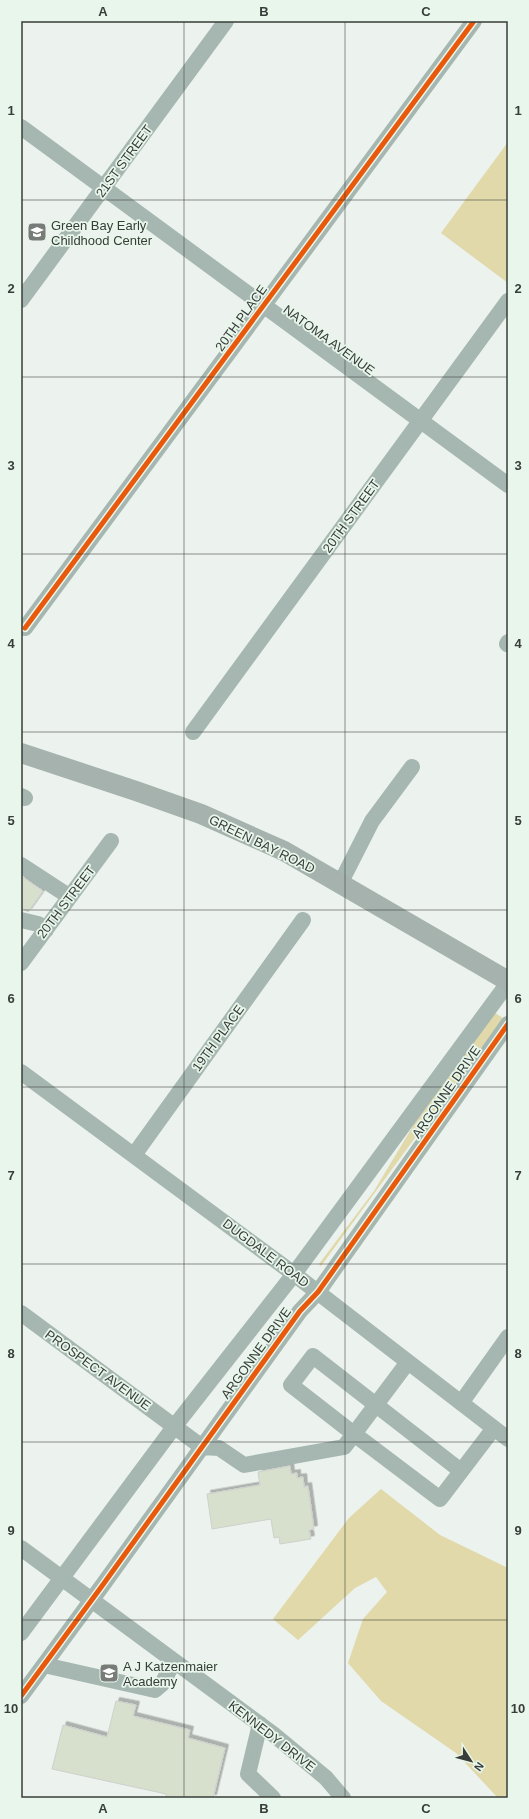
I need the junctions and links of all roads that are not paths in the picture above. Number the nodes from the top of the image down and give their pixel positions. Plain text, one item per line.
1 (226, 21) edge
2 (474, 21) edge
3 (21, 127) edge
4 (104, 188) junction
5 (21, 300) edge
6 (508, 301) edge
7 (264, 306) junction
8 (420, 421) junction
9 (508, 485) edge
10 (25, 628) dead end
11 (193, 732) dead end
12 (21, 753) edge
13 (412, 767) dead end
14 (111, 841) dead end
15 (21, 865) edge
16 (340, 884) junction
17 (70, 896) junction
18 (21, 920) edge
19 (303, 920) dead end
20 (46, 930) junction
21 (21, 963) edge
22 (508, 982) edge
23 (508, 1024) edge
24 (21, 1072) edge
25 (134, 1155) junction
26 (294, 1274) junction
27 (318, 1292) junction
28 (21, 1313) edge
29 (508, 1337) edge
30 (408, 1362) junction
31 (461, 1403) junction
32 (376, 1405) junction
33 (174, 1427) junction
34 (494, 1428) junction
35 (354, 1434) junction
36 (508, 1439) edge
37 (202, 1447) junction
38 (461, 1471) junction
39 (21, 1548) edge
40 (62, 1578) junction
41 (92, 1600) junction
42 (21, 1633) edge
43 (174, 1661) junction
44 (44, 1665) junction
45 (21, 1696) edge
46 (260, 1724) junction
47 (273, 1798) edge
48 (343, 1798) edge

1 - 4 street, 21ST STREET
2 - 7 street, 20TH PLACE
3 - 4 street, NATOMA AVENUE
4 - 5 street, 21ST STREET
4 - 7 street, NATOMA AVENUE
6 - 8 street, 20TH STREET
7 - 8 street, NATOMA AVENUE
7 - 10 street, 20TH PLACE
8 - 9 street, NATOMA AVENUE
8 - 11 street, 20TH STREET
12 - 16 main road, GREEN BAY ROAD
13 - 16 street
14 - 17 street, 20TH STREET
15 - 17 street
16 - 22 main road, GREEN BAY ROAD
17 - 20 street, 20TH STREET
18 - 20 street
19 - 25 street, 19TH PLACE
20 - 21 street, 20TH STREET
22 - 26 street, ARGONNE DRIVE
23 - 27 street, ARGONNE DRIVE
24 - 25 street, DUGDALE ROAD
25 - 26 street, DUGDALE ROAD
26 - 27 street, DUGDALE ROAD
26 - 33 street, ARGONNE DRIVE
27 - 30 street, DUGDALE ROAD
27 - 37 street, ARGONNE DRIVE
28 - 33 street, PROSPECT AVENUE
29 - 31 street
30 - 31 street, DUGDALE ROAD
30 - 32 street
31 - 34 street, DUGDALE ROAD
32 - 35 street
32 - 35 street
32 - 38 street
33 - 37 street, PROSPECT AVENUE
33 - 40 street, ARGONNE DRIVE
34 - 36 street, DUGDALE ROAD
34 - 38 street
35 - 37 street
35 - 38 street
37 - 41 street, ARGONNE DRIVE
39 - 40 street, KENNEDY DRIVE
40 - 41 street, KENNEDY DRIVE
40 - 42 street, ARGONNE DRIVE
41 - 43 street, KENNEDY DRIVE
41 - 44 street, ARGONNE DRIVE
43 - 44 street
43 - 46 street, KENNEDY DRIVE
44 - 45 street, ARGONNE DRIVE
46 - 47 street
46 - 48 street, KENNEDY DRIVE

